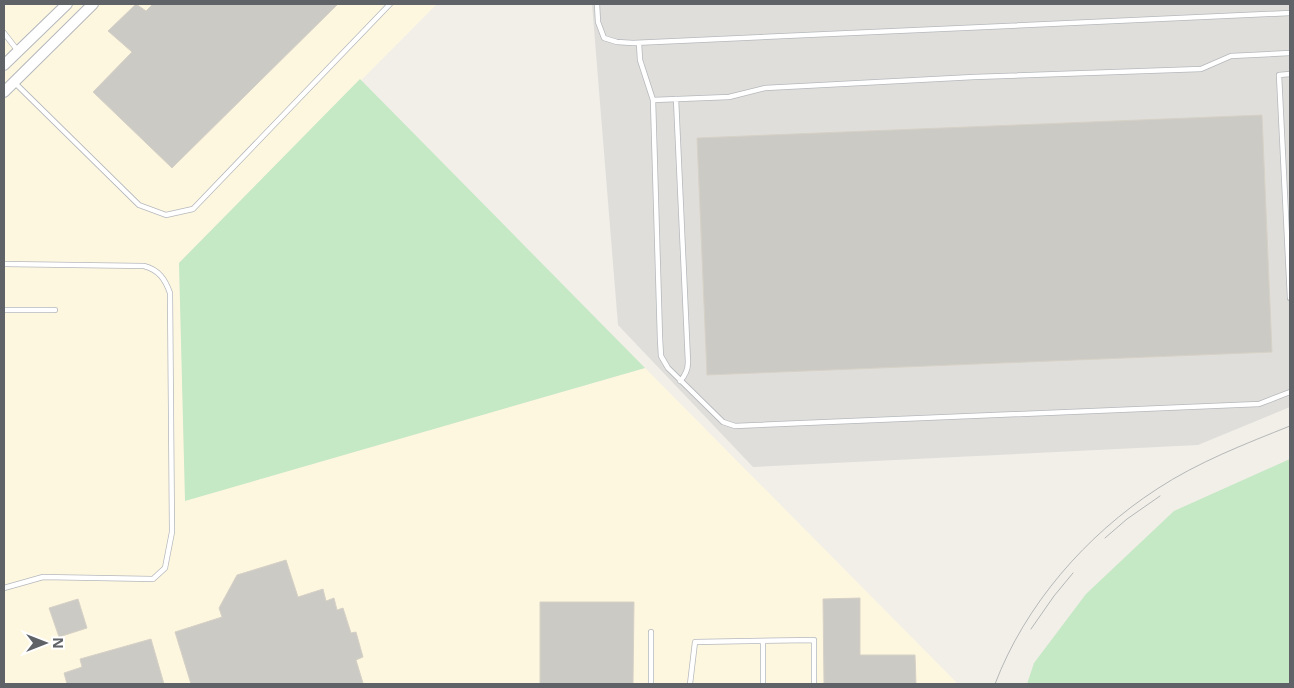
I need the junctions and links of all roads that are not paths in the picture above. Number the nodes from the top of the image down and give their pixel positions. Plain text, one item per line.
1 (67, 4) edge
2 (93, 4) edge
3 (389, 4) edge
4 (597, 4) edge
5 (1290, 13) edge
6 (4, 34) edge
7 (639, 43) junction
8 (18, 51) junction
9 (1290, 53) edge
10 (4, 65) edge
11 (1290, 74) edge
12 (14, 82) junction
13 (4, 92) edge
14 (676, 99) junction
15 (653, 100) junction
16 (4, 264) edge
17 (1290, 298) edge
18 (4, 310) edge
19 (55, 310) dead end
20 (680, 380) junction
21 (1290, 392) edge
22 (4, 588) edge
23 (651, 632) dead end
24 (763, 641) junction
25 (651, 684) edge
26 (690, 684) edge
27 (763, 684) edge
28 (814, 684) edge

1 - 8 street
2 - 12 street
3 - 12 lane
4 - 7 lane
5 - 7 lane
6 - 8 lane
7 - 15 lane
8 - 10 street
9 - 14 lane
11 - 17 lane
12 - 13 street
14 - 15 lane
14 - 20 lane
15 - 20 lane
16 - 22 lane
18 - 19 lane
20 - 21 lane
23 - 25 lane
24 - 26 lane
24 - 27 lane
24 - 28 lane

